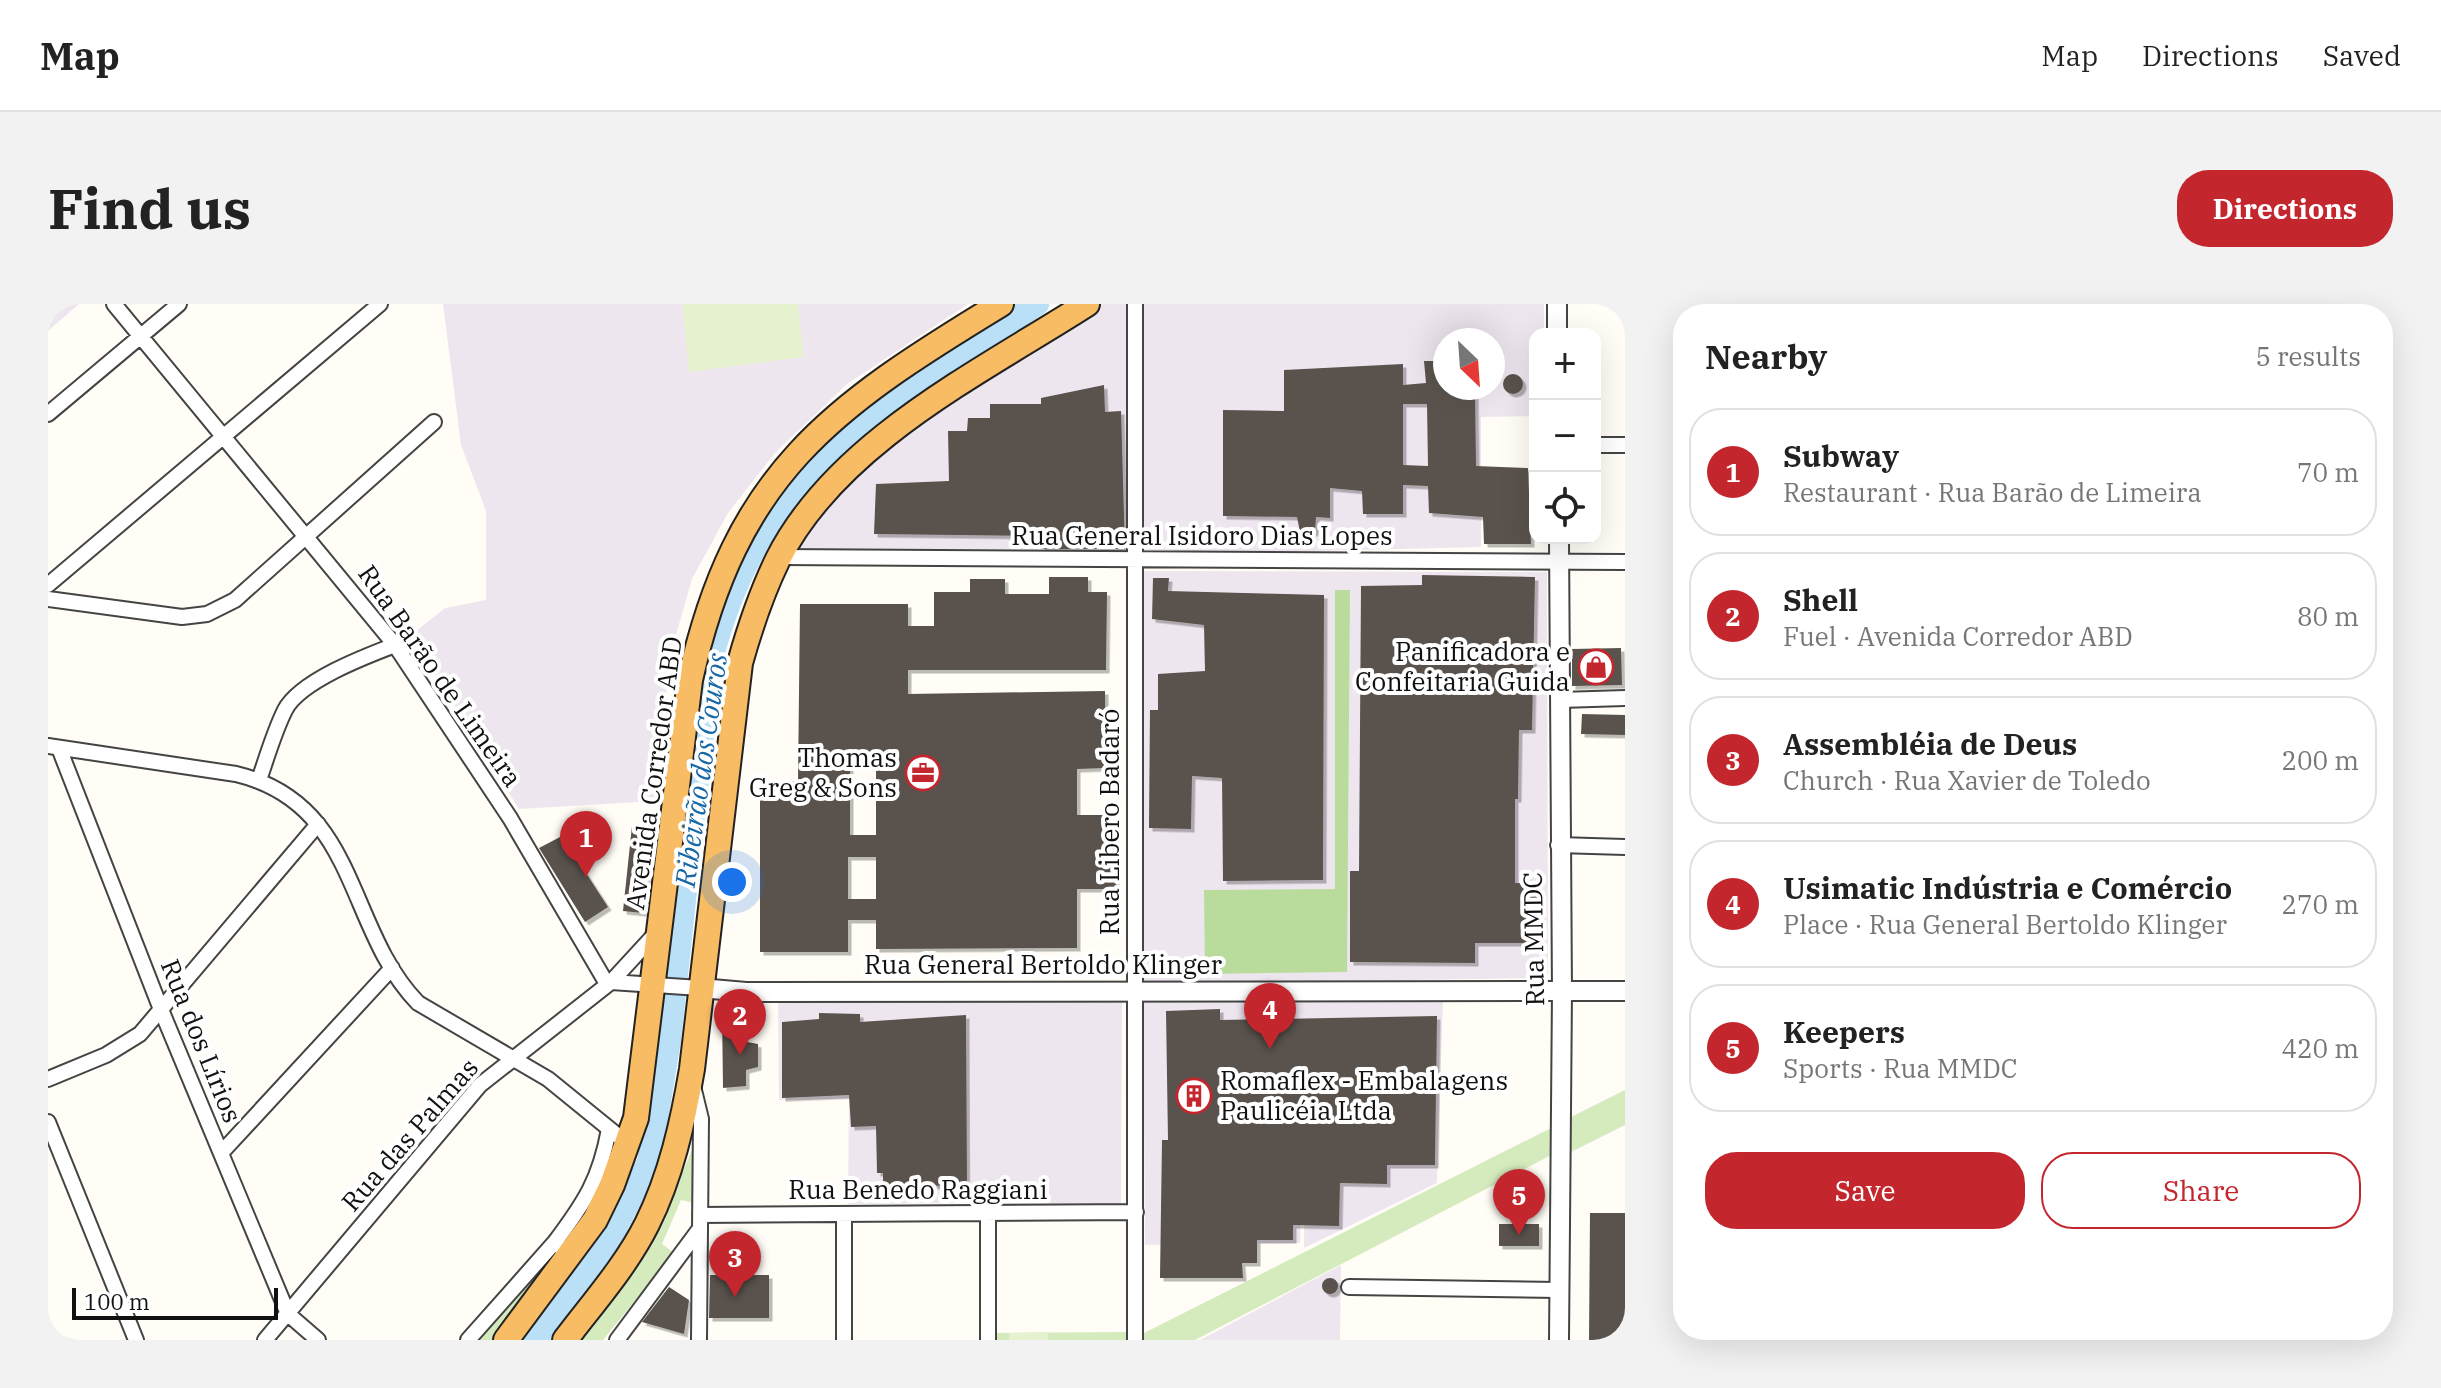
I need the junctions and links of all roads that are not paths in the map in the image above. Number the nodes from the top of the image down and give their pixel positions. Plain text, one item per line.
1 (114, 304) edge
2 (179, 304) edge
3 (380, 304) edge
4 (1001, 304) edge
5 (1087, 304) edge
6 (1135, 304) edge
7 (1557, 304) edge
8 (1557, 328) edge
9 (141, 336) junction
10 (48, 414) edge
11 (434, 422) dead end
12 (224, 437) junction
13 (1601, 445) edge
14 (1625, 445) edge
15 (308, 536) junction
16 (1559, 544) edge
17 (779, 557) junction
18 (1135, 561) junction
19 (1559, 561) junction
20 (1625, 562) edge
21 (48, 585) edge
22 (48, 599) edge
23 (395, 645) junction
24 (1625, 698) edge
25 (1560, 700) junction
26 (53, 747) edge
27 (259, 780) junction
28 (318, 824) junction
29 (1558, 845) junction
30 (1625, 847) edge
31 (661, 927) junction
32 (392, 968) junction
33 (609, 983) junction
34 (658, 985) junction
35 (695, 988) junction
36 (1133, 991) junction
37 (1625, 991) edge
38 (1562, 992) junction
39 (162, 1012) junction
40 (511, 1061) junction
41 (48, 1079) edge
42 (690, 1079) junction
43 (48, 1122) edge
44 (619, 1136) junction
45 (222, 1152) junction
46 (1136, 1212) junction
47 (988, 1213) junction
48 (844, 1214) junction
49 (700, 1215) junction
50 (698, 1230) junction
51 (563, 1250) junction
52 (1349, 1287) dead end
53 (1558, 1290) junction
54 (288, 1314) junction
55 (136, 1340) edge
56 (265, 1340) edge
57 (318, 1340) edge
58 (468, 1340) edge
59 (506, 1340) edge
60 (565, 1340) edge
61 (617, 1340) edge
62 (699, 1340) edge
63 (844, 1340) edge
64 (988, 1340) edge
65 (1135, 1340) edge
66 (1559, 1340) edge

1 - 9 street, Rua Barão de Limeira
2 - 9 street
3 - 12 street
4 - 31 highway, Avenida Corredor ABD
5 - 17 highway
6 - 18 street, Rua Libero Badaró
7 - 8 street
9 - 10 street
9 - 12 street, Rua Barão de Limeira
11 - 15 street
12 - 15 street, Rua Barão de Limeira
12 - 21 street
13 - 14 street
15 - 22 street
15 - 23 street, Rua Barão de Limeira
16 - 19 street, Rua MMDC
17 - 18 street, Rua General Isidoro Dias Lopes
17 - 35 highway
18 - 19 street, Rua General Isidoro Dias Lopes
18 - 36 street, Rua Libero Badaró
19 - 20 street, Rua General Isidoro Dias Lopes
19 - 25 street, Rua MMDC
23 - 27 street
23 - 33 street, Rua Barão de Limeira
24 - 25 street
25 - 29 street, Rua MMDC
26 - 27 street
26 - 39 street, Rua dos Lírios
27 - 28 street
28 - 32 street
28 - 39 street
29 - 30 street
29 - 38 street, Rua MMDC
31 - 33 street, Rua das Palmas
31 - 34 highway, Avenida Corredor ABD
32 - 40 street
32 - 45 street
33 - 34 street
33 - 40 street, Rua das Palmas
34 - 35 street, Rua General Bertoldo Klinger
34 - 44 highway, Avenida Corredor ABD
35 - 36 street, Rua General Bertoldo Klinger
35 - 42 highway
36 - 38 street, Rua General Bertoldo Klinger
36 - 46 street, Rua Libero Badaró
37 - 38 street, Rua General Bertoldo Klinger
38 - 53 street, Rua MMDC
39 - 41 street
39 - 45 street, Rua dos Lírios
40 - 44 street
40 - 54 street, Rua das Palmas
42 - 49 street
42 - 60 highway
43 - 55 street
44 - 51 highway, Avenida Corredor ABD
45 - 54 street, Rua dos Lírios
46 - 47 street, Rua Benedo Raggiani
46 - 65 street, Rua Libero Badaró
47 - 48 street, Rua Benedo Raggiani
47 - 64 street
48 - 49 street, Rua Benedo Raggiani
48 - 63 street
49 - 50 street
50 - 61 street
50 - 62 street
51 - 58 street
51 - 59 highway, Avenida Corredor ABD
52 - 53 street
53 - 66 street, Rua MMDC
54 - 56 street, Rua das Palmas
54 - 57 street, Rua dos Lírios

